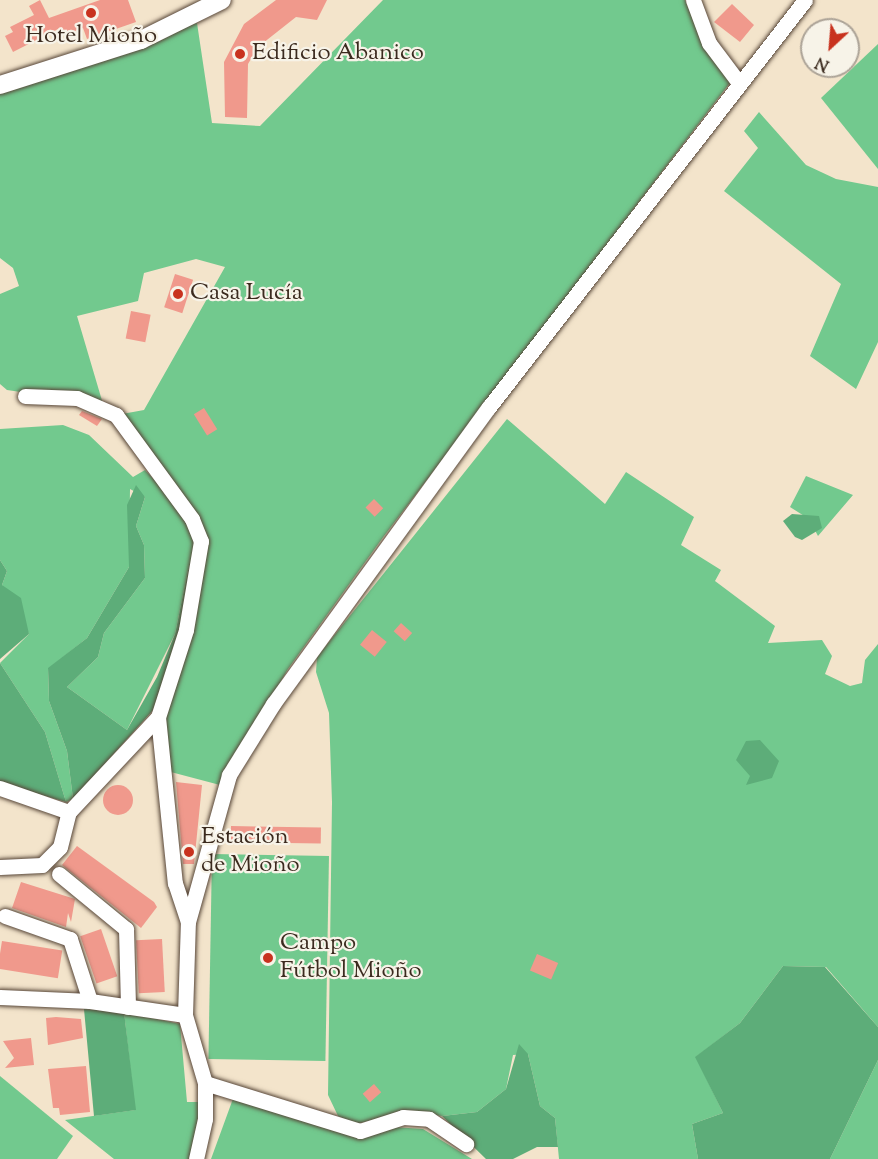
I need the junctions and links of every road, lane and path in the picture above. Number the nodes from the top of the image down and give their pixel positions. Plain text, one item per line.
1 (222, 0) edge
2 (693, 0) edge
3 (805, 0) edge
4 (739, 83) junction
5 (0, 85) edge
6 (25, 396) dead end
7 (158, 717) junction
8 (0, 788) edge
9 (69, 812) junction
10 (0, 867) edge
11 (59, 874) dead end
12 (5, 916) dead end
13 (188, 922) junction
14 (0, 997) edge
15 (90, 1001) junction
16 (128, 1007) junction
17 (185, 1015) junction
18 (205, 1083) junction
19 (466, 1144) dead end
20 (196, 1159) edge

1 - 5 street
2 - 4 street
3 - 4 street
4 - 13 street
6 - 7 street
7 - 9 street
7 - 13 street
8 - 9 street
9 - 10 street
11 - 16 street
12 - 15 street
13 - 17 street
14 - 15 street
15 - 16 street
16 - 17 street
17 - 18 street
18 - 19 street
18 - 20 street

